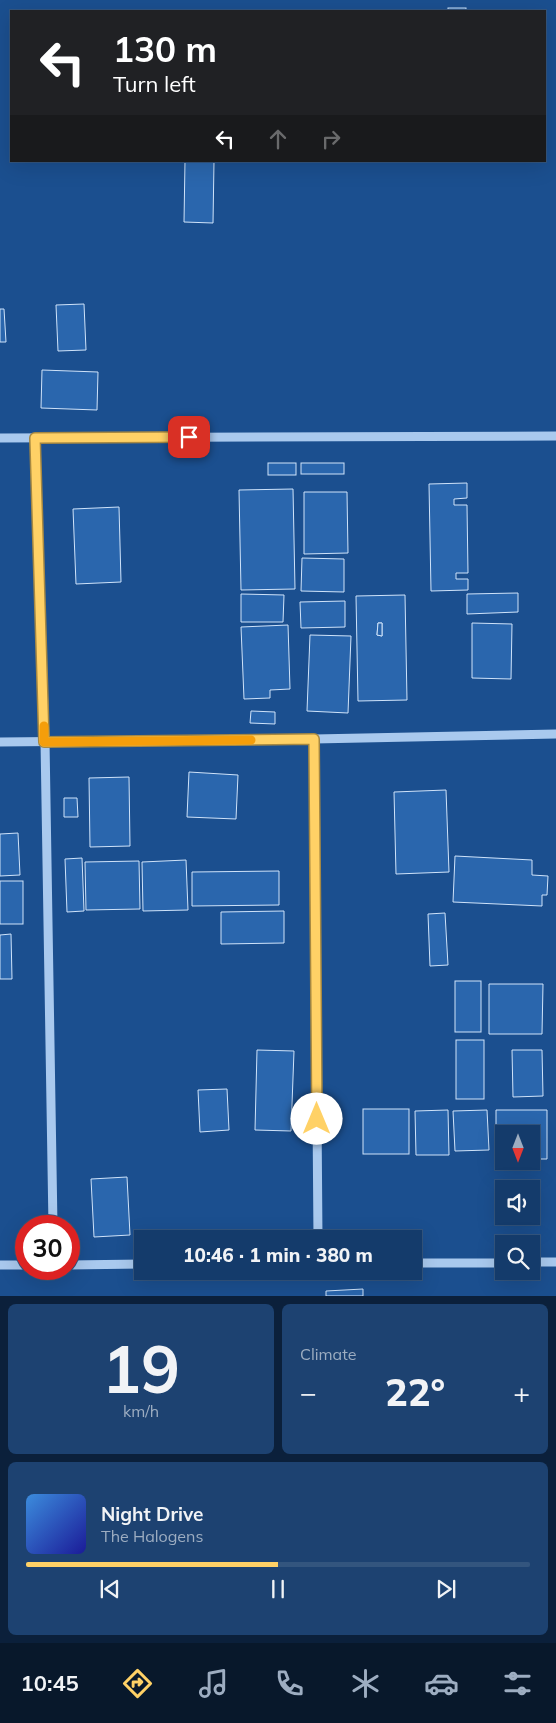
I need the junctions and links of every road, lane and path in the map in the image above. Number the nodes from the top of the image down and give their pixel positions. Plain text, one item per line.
1 (556, 436) edge
2 (0, 438) edge
3 (35, 438) junction
4 (556, 734) edge
5 (314, 739) junction
6 (0, 742) edge
7 (44, 742) junction
8 (53, 1215) edge
9 (318, 1230) edge
10 (495, 1262) edge
11 (540, 1262) edge
12 (556, 1262) edge
13 (422, 1263) edge
14 (134, 1264) edge
15 (0, 1265) edge
16 (15, 1265) edge
17 (80, 1265) edge

1 - 3 street
2 - 3 street
3 - 7 street
4 - 5 street
5 - 7 street
5 - 9 street
6 - 7 street
7 - 8 street
10 - 13 street
11 - 12 street
14 - 17 street
15 - 16 street

